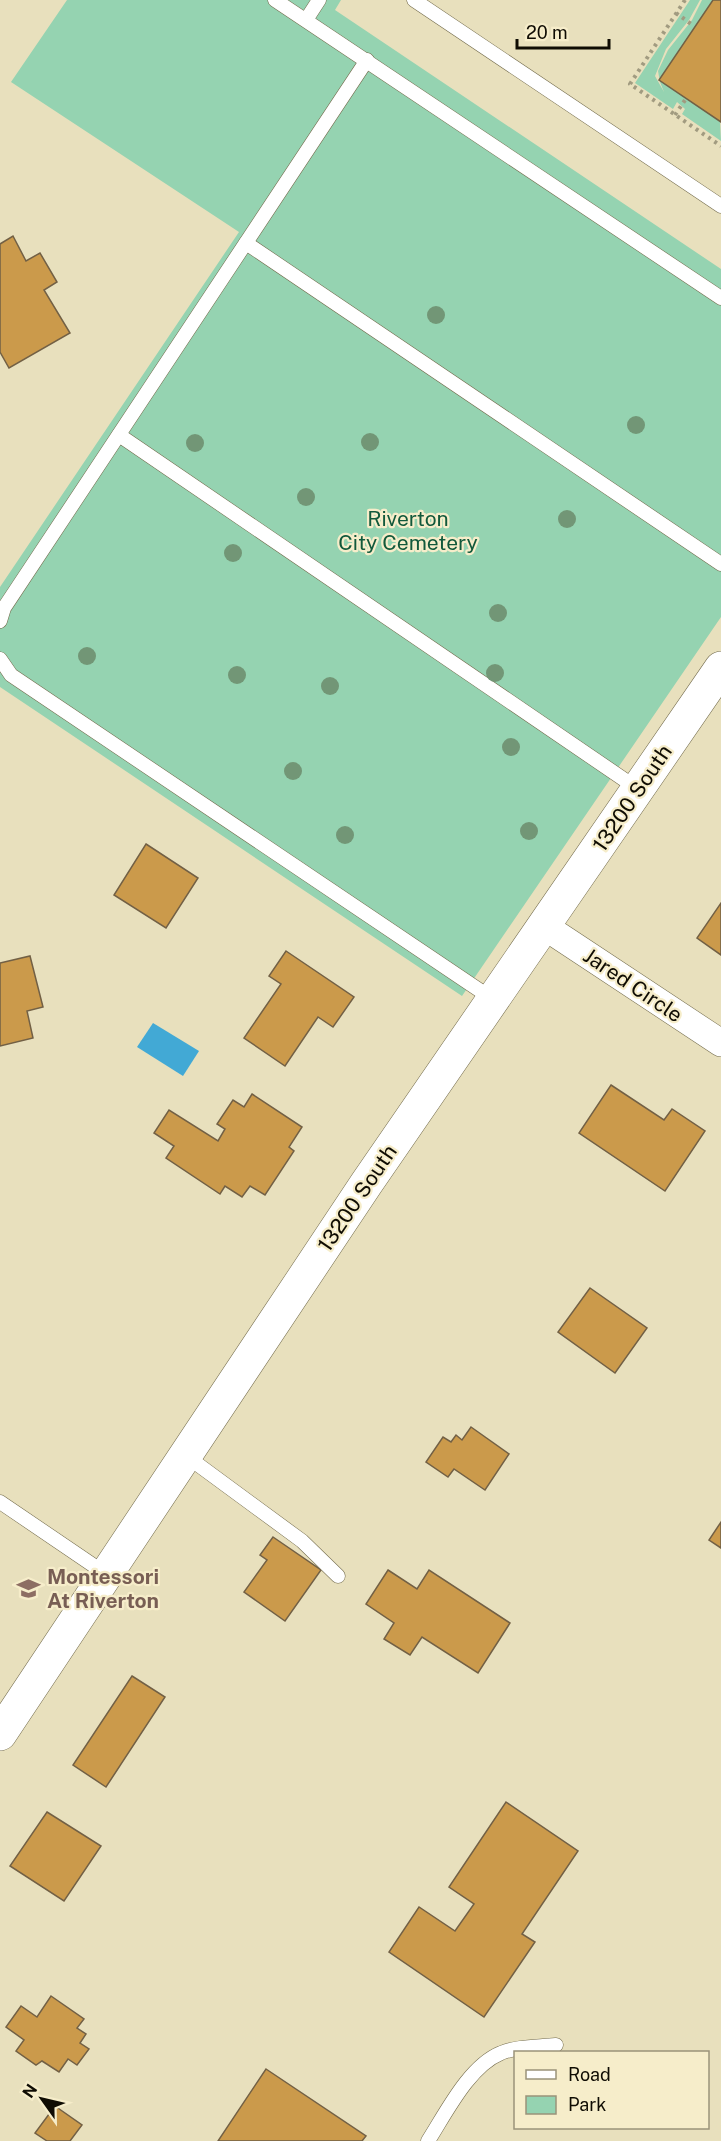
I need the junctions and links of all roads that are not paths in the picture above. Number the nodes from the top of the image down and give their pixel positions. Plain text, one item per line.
1 (275, 0) edge
2 (319, 0) edge
3 (414, 0) edge
4 (306, 20) junction
5 (367, 60) junction
6 (721, 206) edge
7 (246, 243) junction
8 (721, 298) edge
9 (119, 435) junction
10 (721, 564) edge
11 (0, 621) edge
12 (0, 659) edge
13 (721, 668) edge
14 (638, 789) junction
15 (544, 926) junction
16 (494, 1000) junction
17 (721, 1043) edge
18 (185, 1455) junction
19 (0, 1502) edge
20 (106, 1574) junction
21 (338, 1576) dead end
22 (0, 1734) edge
23 (556, 2045) dead end
24 (428, 2141) edge

1 - 4 lane
2 - 4 lane
3 - 6 lane
4 - 5 lane
5 - 7 lane
5 - 8 lane
7 - 9 lane
7 - 10 lane
9 - 11 lane
9 - 14 lane
12 - 16 lane
13 - 14 street, 13200 South
14 - 15 street, 13200 South
15 - 16 street, 13200 South
15 - 17 street, Jared Circle
16 - 18 street, 13200 South
18 - 20 street, 13200 South
18 - 21 lane
19 - 20 lane
20 - 22 street, 13200 South
23 - 24 lane

